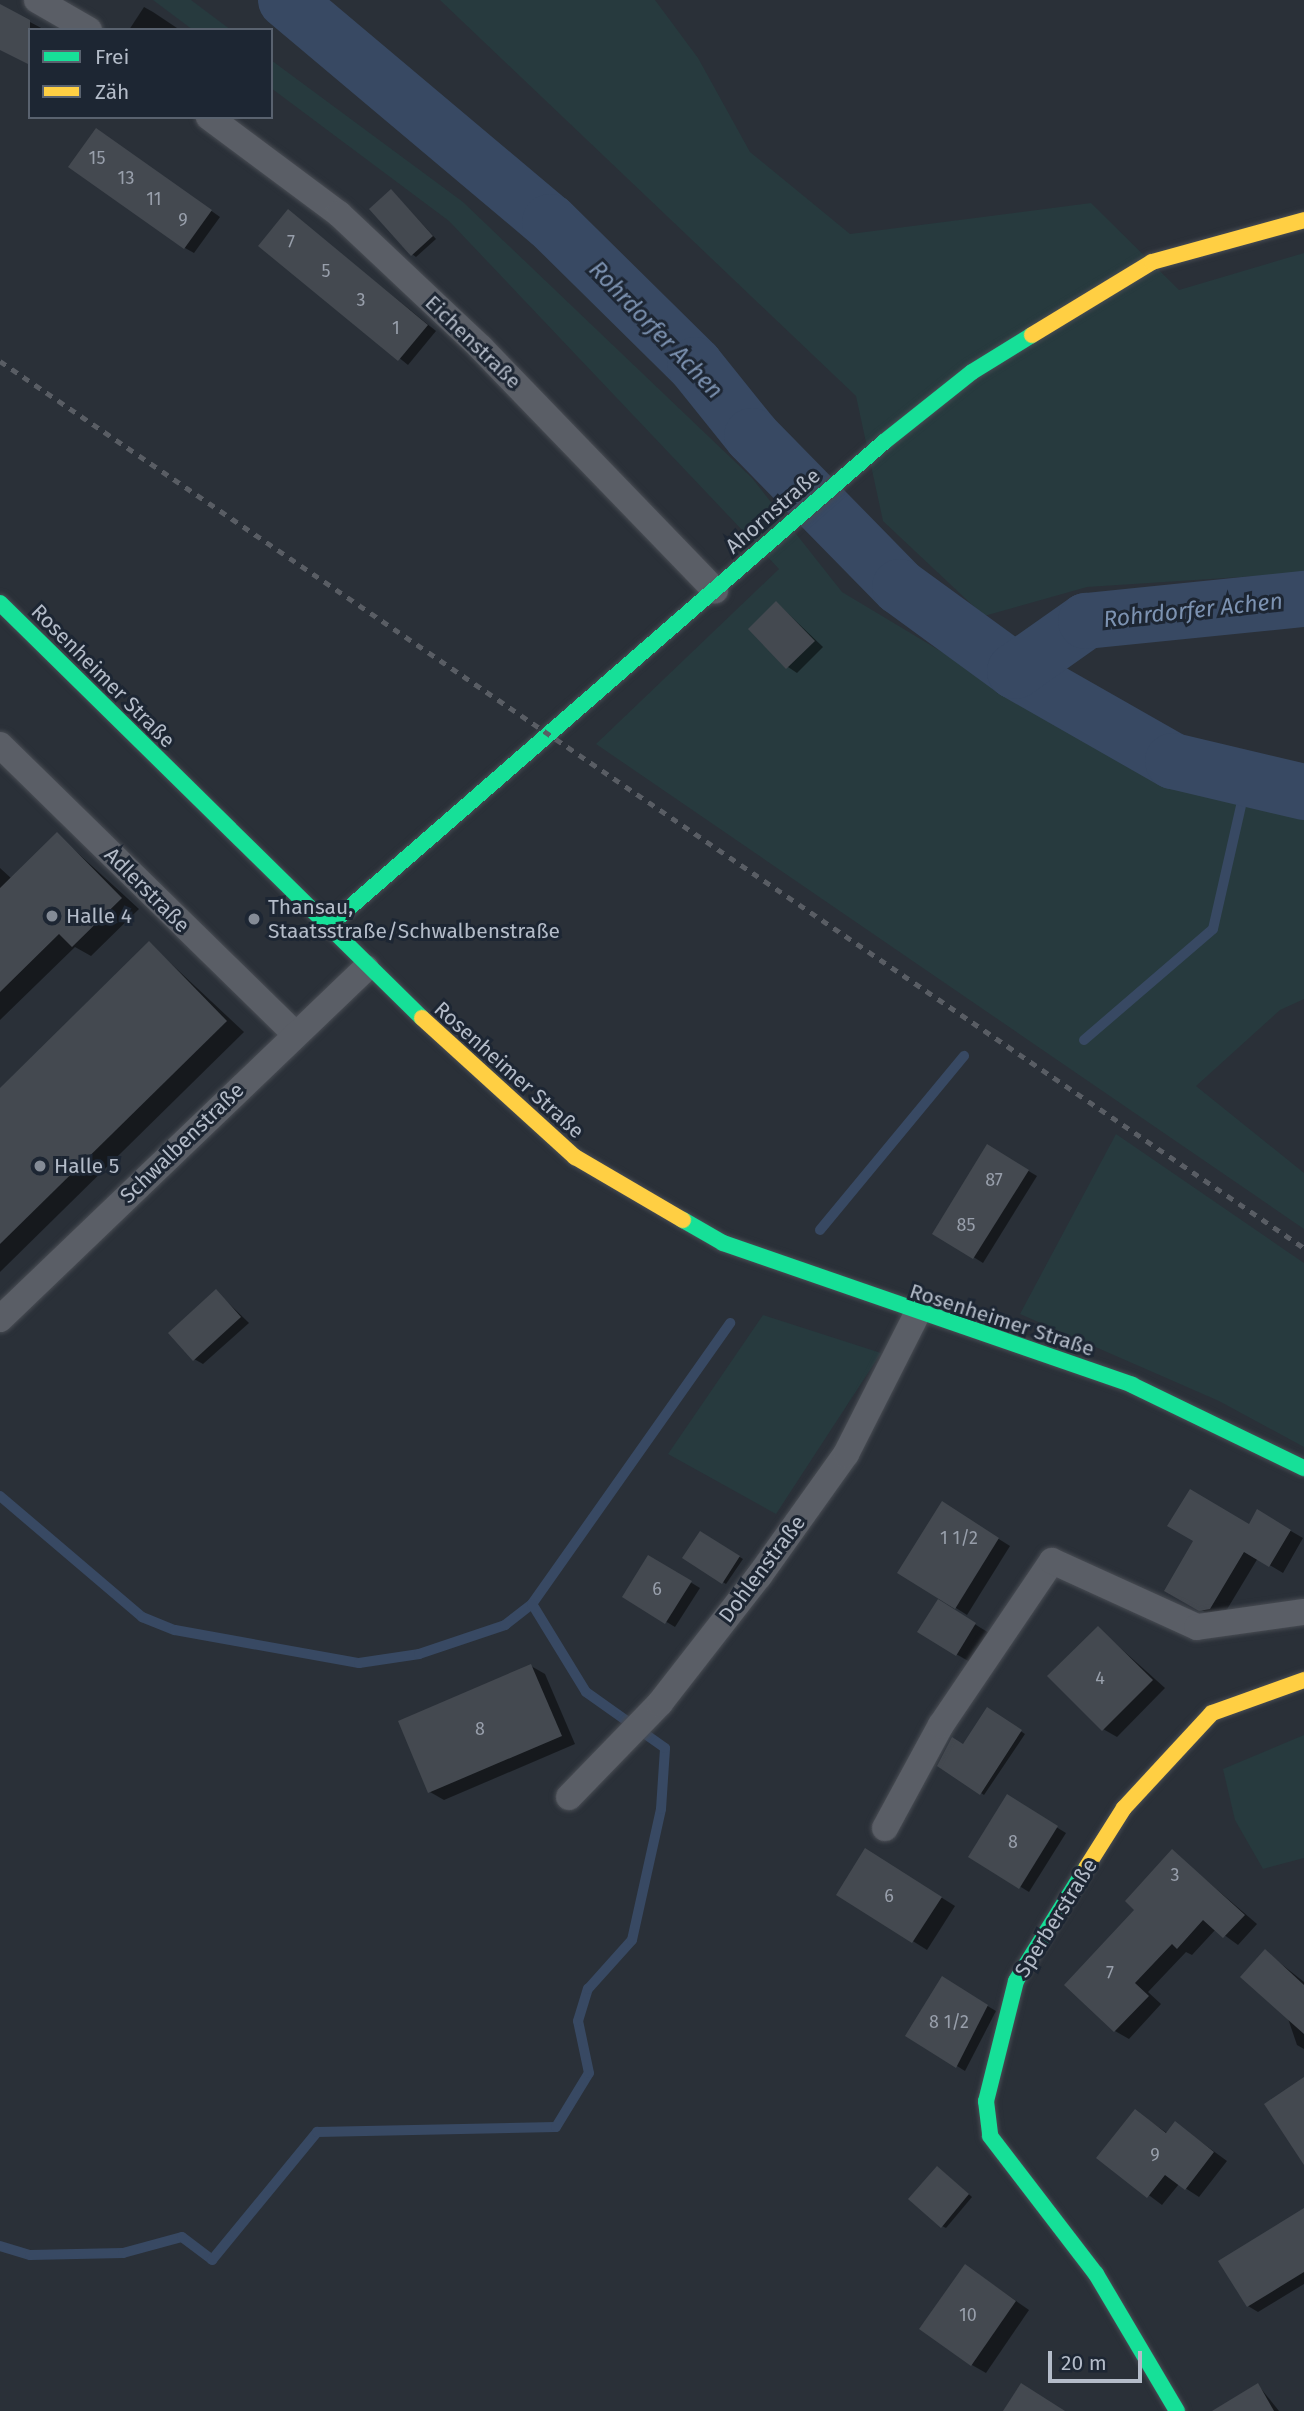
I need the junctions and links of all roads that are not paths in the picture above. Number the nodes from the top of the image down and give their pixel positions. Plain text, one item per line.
1 (37, 0) edge
2 (86, 28) edge
3 (212, 119) edge
4 (1304, 220) edge
5 (715, 590) junction
6 (0, 603) edge
7 (0, 745) edge
8 (326, 928) junction
9 (366, 968) junction
10 (295, 1034) junction
11 (917, 1314) junction
12 (0, 1319) edge
13 (1304, 1468) edge
14 (1304, 1612) edge
15 (1304, 1680) edge
16 (569, 1797) dead end
17 (885, 1828) dead end
18 (1177, 2411) edge

1 - 2 street
3 - 5 street, Eichenstraße
4 - 5 street, Ahornstraße
5 - 8 street, Ahornstraße
6 - 8 street, Rosenheimer Straße
7 - 10 street, Adlerstraße
8 - 9 street, Rosenheimer Straße
9 - 10 street, Schwalbenstraße
9 - 11 street, Rosenheimer Straße
10 - 12 street, Schwalbenstraße
11 - 13 street, Rosenheimer Straße
11 - 16 street, Dohlenstraße
14 - 17 street
15 - 18 street, Sperberstraße

